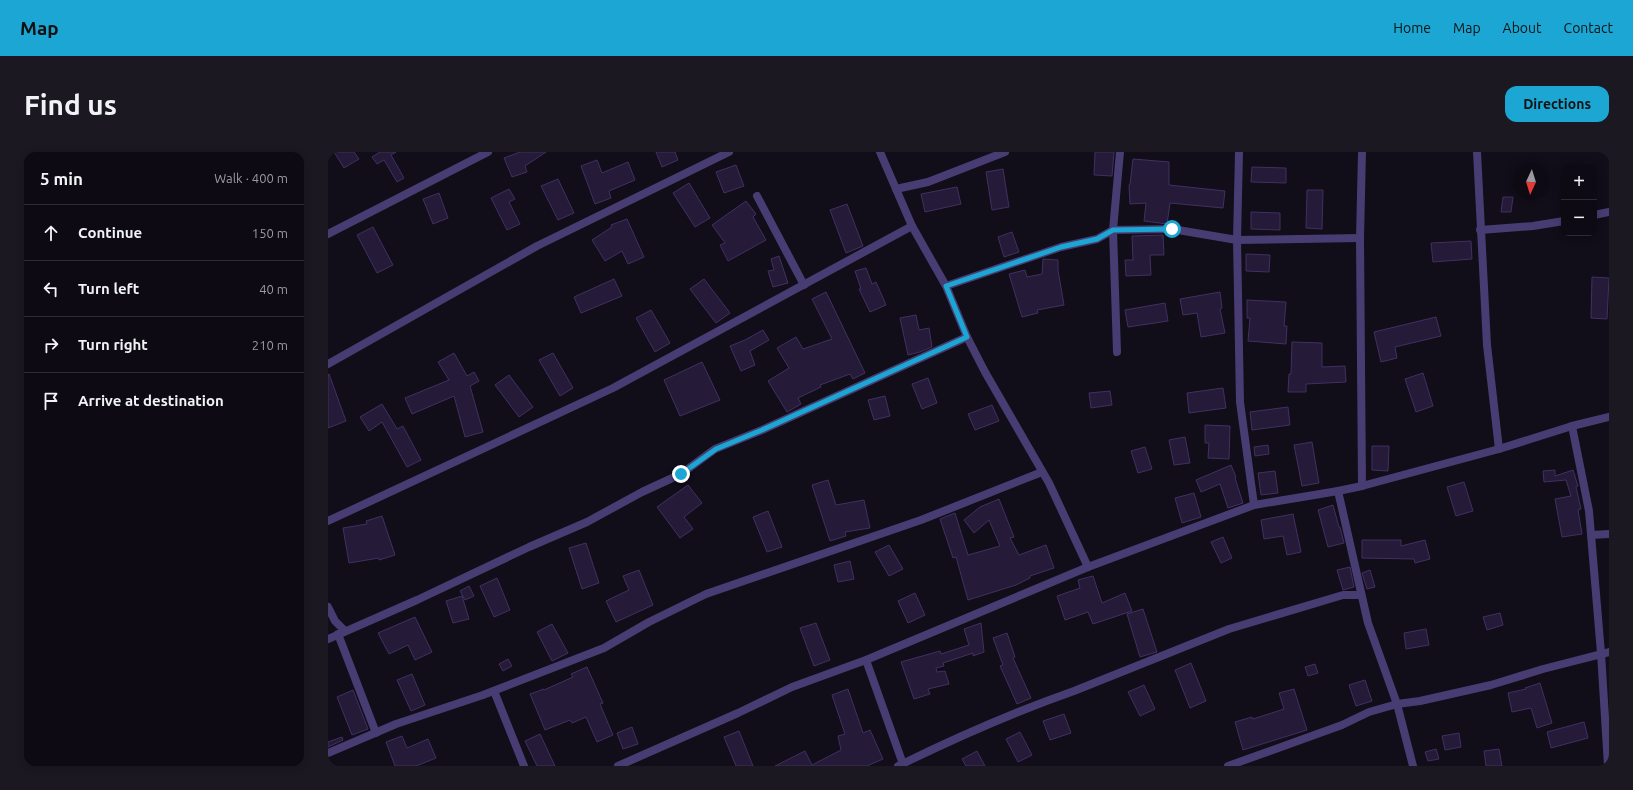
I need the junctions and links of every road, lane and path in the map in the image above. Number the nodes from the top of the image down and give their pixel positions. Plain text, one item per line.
1 (488, 152) edge
2 (729, 152) edge
3 (880, 152) edge
4 (1005, 152) edge
5 (1120, 152) edge
6 (1239, 152) edge
7 (1362, 152) edge
8 (1477, 152) edge
9 (896, 189) junction
10 (757, 196) dead end
11 (1609, 212) edge
12 (1597, 214) edge
13 (1561, 221) edge
14 (912, 226) junction
15 (1113, 230) junction
16 (1480, 230) junction
17 (328, 234) edge
18 (1360, 238) junction
19 (1237, 240) junction
20 (804, 285) junction
21 (946, 286) junction
22 (967, 337) junction
23 (1117, 352) dead end
24 (328, 364) edge
25 (1609, 417) edge
26 (1572, 426) junction
27 (1499, 449) junction
28 (1042, 472) junction
29 (1362, 486) junction
30 (1338, 492) junction
31 (1254, 505) junction
32 (328, 521) edge
33 (1609, 534) edge
34 (1591, 535) junction
35 (1088, 567) junction
36 (1361, 595) junction
37 (328, 607) edge
38 (342, 632) junction
39 (328, 639) edge
40 (1605, 652) edge
41 (866, 660) junction
42 (494, 691) junction
43 (1397, 704) junction
44 (376, 733) junction
45 (328, 753) edge
46 (901, 765) edge
47 (524, 766) edge
48 (618, 766) edge
49 (1228, 766) edge
50 (1413, 766) edge
51 (1608, 766) edge

1 - 17 street
2 - 24 street
3 - 9 street
4 - 9 street
5 - 15 street
6 - 19 street
7 - 18 street
8 - 16 street
9 - 14 street
10 - 20 street
11 - 12 street
13 - 16 street
14 - 20 street
14 - 21 street
15 - 19 street
15 - 21 street
15 - 23 street
16 - 27 street
18 - 19 street
18 - 29 street
19 - 31 street
20 - 32 street
21 - 22 street
22 - 28 street
22 - 38 street
25 - 26 street
26 - 27 street
26 - 34 street
27 - 29 street
28 - 35 street
28 - 42 street
29 - 30 street
30 - 31 street
30 - 36 street
31 - 35 street
33 - 34 street
34 - 40 street
35 - 41 street
36 - 43 street
36 - 46 street
37 - 38 street
38 - 39 street
38 - 44 street
40 - 43 street
40 - 51 street
41 - 46 street
41 - 48 street
42 - 44 street
42 - 47 street
43 - 49 street
43 - 50 street
44 - 45 street

